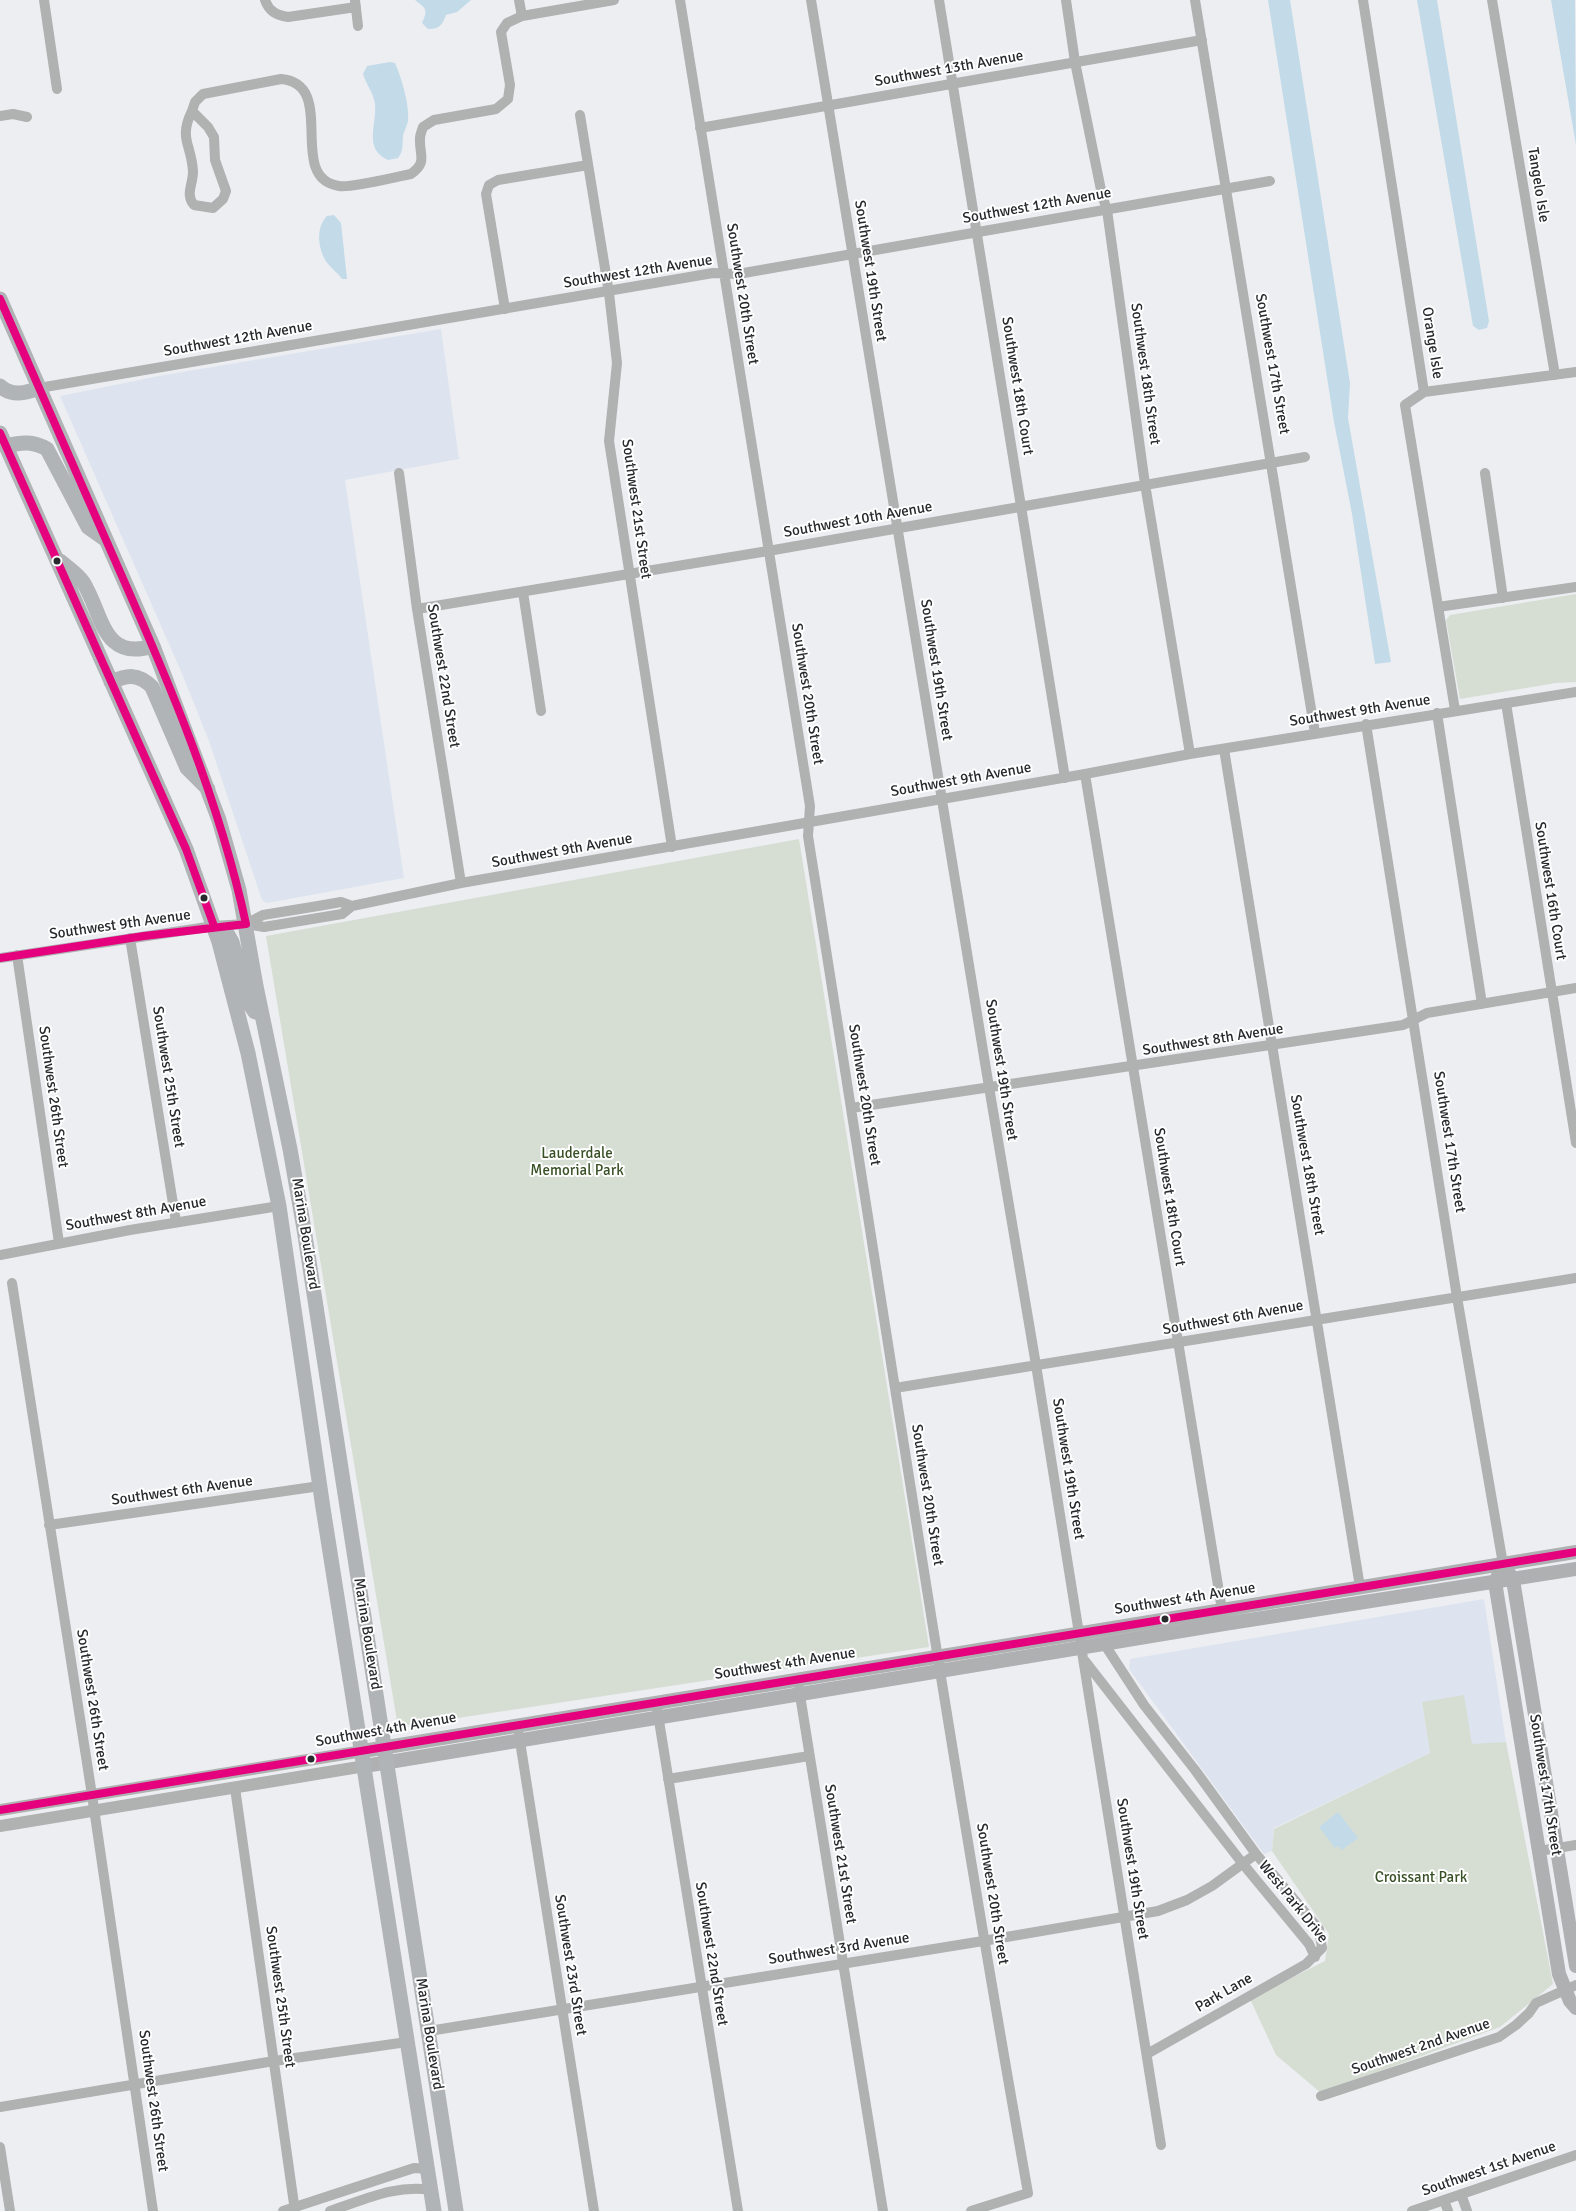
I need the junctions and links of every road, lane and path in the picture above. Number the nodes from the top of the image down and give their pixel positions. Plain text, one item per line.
1 (44, 0) edge
2 (265, 0) edge
3 (519, 0) edge
4 (614, 0) edge
5 (681, 0) edge
6 (811, 0) edge
7 (939, 0) edge
8 (1066, 0) edge
9 (1196, 0) edge
10 (1363, 0) edge
11 (1492, 0) edge
12 (355, 4) edge
13 (522, 16) junction
14 (358, 26) dead end
15 (1202, 40) junction
16 (1075, 62) junction
17 (952, 84) junction
18 (56, 89) dead end
19 (828, 105) junction
20 (192, 111) junction
21 (580, 115) dead end
22 (0, 116) edge
23 (27, 117) dead end
24 (700, 128) junction
25 (588, 166) junction
26 (1270, 181) dead end
27 (1226, 189) junction
28 (1107, 210) junction
29 (977, 231) junction
30 (852, 253) junction
31 (724, 274) junction
32 (608, 293) junction
33 (0, 299) edge
34 (505, 309) junction
35 (1576, 372) edge
36 (1554, 375) junction
37 (0, 386) edge
38 (39, 388) junction
39 (1424, 392) junction
40 (3, 440) edge
41 (1305, 457) dead end
42 (1272, 461) junction
43 (399, 473) dead end
44 (1485, 473) dead end
45 (1145, 484) junction
46 (1021, 506) junction
47 (897, 528) junction
48 (106, 539) junction
49 (768, 551) junction
50 (55, 557) junction
51 (630, 574) junction
52 (1576, 587) edge
53 (523, 592) junction
54 (1503, 598) junction
55 (1438, 607) junction
56 (417, 609) junction
57 (153, 646) junction
58 (111, 682) junction
59 (1576, 692) edge
60 (1506, 703) junction
61 (1455, 710) junction
62 (541, 711) dead end
63 (1437, 713) junction
64 (1366, 724) junction
65 (1315, 733) junction
66 (1224, 749) junction
67 (1190, 754) junction
68 (1085, 774) junction
69 (1065, 778) junction
70 (209, 790) junction
71 (941, 798) junction
72 (809, 823) junction
73 (672, 847) junction
74 (461, 883) junction
75 (246, 924) junction
76 (214, 926) junction
77 (130, 938) junction
78 (17, 955) junction
79 (0, 958) edge
80 (1576, 988) edge
81 (1551, 992) junction
82 (1482, 1004) junction
83 (1413, 1020) junction
84 (263, 1023) junction
85 (1272, 1046) junction
86 (1133, 1067) junction
87 (988, 1087) junction
88 (851, 1108) junction
89 (1576, 1143) edge
90 (279, 1206) junction
91 (176, 1222) junction
92 (304, 1228) junction
93 (59, 1243) junction
94 (0, 1255) edge
95 (1576, 1278) edge
96 (12, 1283) dead end
97 (1457, 1297) junction
98 (1318, 1319) junction
99 (1178, 1343) junction
100 (1036, 1365) junction
101 (894, 1388) junction
102 (320, 1486) junction
103 (49, 1525) junction
104 (1576, 1552) edge
105 (1503, 1564) junction
106 (1576, 1569) edge
107 (1513, 1580) junction
108 (1495, 1582) junction
109 (1360, 1587) junction
110 (1222, 1610) junction
111 (1224, 1624) junction
112 (1080, 1633) junction
113 (1105, 1645) junction
114 (1083, 1655) junction
115 (938, 1656) junction
116 (941, 1671) junction
117 (797, 1678) junction
118 (800, 1695) junction
119 (656, 1702) junction
120 (658, 1718) junction
121 (517, 1725) junction
122 (520, 1740) junction
123 (385, 1755) junction
124 (809, 1756) junction
125 (364, 1759) junction
126 (668, 1778) junction
127 (235, 1788) junction
128 (92, 1795) junction
129 (0, 1810) edge
130 (95, 1811) junction
131 (0, 1826) edge
132 (1576, 1844) edge
133 (1556, 1848) junction
134 (1539, 1851) junction
135 (1256, 1854) junction
136 (1243, 1864) junction
137 (1124, 1918) junction
138 (983, 1941) junction
139 (1315, 1957) junction
140 (842, 1963) junction
141 (1576, 1966) edge
142 (701, 1987) junction
143 (1570, 1988) edge
144 (562, 2008) junction
145 (1576, 2008) edge
146 (403, 2018) junction
147 (428, 2031) junction
148 (407, 2042) junction
149 (1146, 2054) junction
150 (432, 2056) junction
151 (274, 2061) junction
152 (136, 2084) junction
153 (1321, 2096) dead end
154 (0, 2107) edge
155 (1161, 2145) dead end
156 (0, 2147) edge
157 (1576, 2155) edge
158 (428, 2169) junction
159 (431, 2190) junction
160 (1461, 2194) junction
161 (1444, 2200) junction
162 (295, 2209) edge
163 (10, 2211) edge
164 (154, 2211) edge
165 (283, 2211) edge
166 (330, 2211) edge
167 (434, 2211) edge
168 (456, 2211) edge
169 (594, 2211) edge
170 (738, 2211) edge
171 (883, 2211) edge
172 (971, 2211) edge
173 (1412, 2211) edge
174 (1448, 2211) edge
175 (1467, 2211) edge

1 - 18 street
2 - 12 street
3 - 13 street
4 - 13 street
5 - 24 street, Southwest 20th Street
6 - 19 street, Southwest 19th Street
7 - 17 street, Southwest 18th Court
8 - 16 street, Southwest 18th Street
9 - 15 street, Southwest 17th Street
10 - 39 street, Orange Isle
11 - 36 street, Tangelo Isle
12 - 14 street
13 - 20 street
15 - 16 street, Southwest 13th Avenue
15 - 27 street, Southwest 17th Street
16 - 17 street, Southwest 13th Avenue
16 - 28 street, Southwest 18th Street
17 - 19 street, Southwest 13th Avenue
17 - 29 street, Southwest 18th Court
19 - 24 street, Southwest 13th Avenue
19 - 30 street, Southwest 19th Street
20 - 20 street
21 - 25 street, Southwest 21st Street
22 - 23 street
24 - 31 street, Southwest 20th Street
25 - 32 street, Southwest 21st Street
25 - 34 street
26 - 27 street, Southwest 12th Avenue
27 - 28 street, Southwest 12th Avenue
27 - 42 street, Southwest 17th Street
28 - 29 street, Southwest 12th Avenue
28 - 45 street, Southwest 18th Street
29 - 30 street, Southwest 12th Avenue
29 - 46 street, Southwest 18th Court
30 - 31 street, Southwest 12th Avenue
30 - 47 street, Southwest 19th Street
31 - 32 street, Southwest 12th Avenue
31 - 49 street, Southwest 20th Street
32 - 34 street, Southwest 12th Avenue
32 - 51 street, Southwest 21st Street
33 - 38 main road, Marina Boulevard
34 - 38 street, Southwest 12th Avenue
35 - 36 street
36 - 39 street
37 - 38 main road
38 - 48 main road, Marina Boulevard
39 - 55 street, Orange Isle
40 - 48 main road
40 - 50 main road, Marina Boulevard
41 - 42 street, Southwest 10th Avenue
42 - 45 street, Southwest 10th Avenue
42 - 65 street, Southwest 17th Street
43 - 56 street, Southwest 22nd Street
44 - 54 street
45 - 46 street, Southwest 10th Avenue
45 - 67 street, Southwest 18th Street
46 - 47 street, Southwest 10th Avenue
46 - 69 street, Southwest 18th Court
47 - 49 street, Southwest 10th Avenue
47 - 71 street, Southwest 19th Street
48 - 57 main road, Marina Boulevard
49 - 51 street, Southwest 10th Avenue
49 - 72 street, Southwest 20th Street
50 - 57 main road
50 - 58 main road, Marina Boulevard
51 - 53 street, Southwest 10th Avenue
51 - 73 street, Southwest 21st Street
52 - 54 street
53 - 56 street, Southwest 10th Avenue
53 - 62 street
54 - 55 street
55 - 61 street, Orange Isle
56 - 74 street, Southwest 22nd Street
57 - 70 main road, Marina Boulevard
58 - 70 main road
58 - 76 main road, Marina Boulevard
59 - 60 street, Southwest 9th Avenue
60 - 61 street, Southwest 9th Avenue
60 - 81 street, Southwest 16th Court
61 - 63 street, Southwest 9th Avenue
63 - 64 street, Southwest 9th Avenue
63 - 82 street
64 - 65 street, Southwest 9th Avenue
64 - 83 street, Southwest 17th Street
65 - 66 street, Southwest 9th Avenue
66 - 67 street, Southwest 9th Avenue
66 - 85 street, Southwest 18th Street
67 - 68 street, Southwest 9th Avenue
68 - 69 street, Southwest 9th Avenue
68 - 86 street, Southwest 18th Court
69 - 71 street, Southwest 9th Avenue
70 - 75 main road, Marina Boulevard
71 - 72 street, Southwest 9th Avenue
71 - 87 street, Southwest 19th Street
72 - 73 street, Southwest 9th Avenue
72 - 88 street, Southwest 20th Street
73 - 74 street, Southwest 9th Avenue
74 - 75 street, Southwest 9th Avenue
75 - 76 street, Southwest 9th Avenue
75 - 84 main road, Marina Boulevard
76 - 77 street, Southwest 9th Avenue
76 - 84 main road
76 - 90 main road, Marina Boulevard
77 - 78 street, Southwest 9th Avenue
77 - 91 street, Southwest 25th Street
78 - 79 street, Southwest 9th Avenue
78 - 93 street, Southwest 26th Street
80 - 81 street, Southwest 8th Avenue
81 - 82 street, Southwest 8th Avenue
81 - 89 street, Southwest 16th Court
82 - 83 street, Southwest 8th Avenue
83 - 85 street, Southwest 8th Avenue
83 - 97 street, Southwest 17th Street
84 - 92 main road, Marina Boulevard
85 - 86 street, Southwest 8th Avenue
85 - 98 street, Southwest 18th Street
86 - 87 street, Southwest 8th Avenue
86 - 99 street, Southwest 18th Court
87 - 88 street, Southwest 8th Avenue
87 - 100 street, Southwest 19th Street
88 - 101 street, Southwest 20th Street
90 - 91 street, Southwest 8th Avenue
90 - 92 main road
90 - 102 main road, Marina Boulevard
91 - 93 street, Southwest 8th Avenue
92 - 123 main road, Marina Boulevard
93 - 94 street, Southwest 8th Avenue
95 - 97 street, Southwest 6th Avenue
96 - 103 street, Southwest 26th Street
97 - 98 street, Southwest 6th Avenue
97 - 105 street, Southwest 17th Street
98 - 99 street, Southwest 6th Avenue
98 - 109 street, Southwest 18th Street
99 - 100 street, Southwest 6th Avenue
99 - 110 street, Southwest 18th Court
100 - 101 street, Southwest 6th Avenue
100 - 112 street, Southwest 19th Street
101 - 115 street, Southwest 20th Street
102 - 103 street, Southwest 6th Avenue
102 - 125 main road, Marina Boulevard
103 - 128 street, Southwest 26th Street
104 - 105 main road, Southwest 4th Avenue
105 - 107 main road, Southwest 17th Street
105 - 108 main road
105 - 109 main road, Southwest 4th Avenue
106 - 107 main road, Southwest 4th Avenue
107 - 108 main road, Southwest 4th Avenue
107 - 133 main road, Southwest 17th Street
108 - 111 main road, Southwest 4th Avenue
108 - 134 main road, Southwest 17th Street
109 - 110 main road, Southwest 4th Avenue
110 - 111 street, Southwest 18th Court
110 - 112 main road, Southwest 4th Avenue
111 - 113 main road, Southwest 4th Avenue
112 - 114 street, Southwest 19th Street
112 - 115 main road, Southwest 4th Avenue
113 - 114 main road, Southwest 4th Avenue
113 - 135 street, West Park Drive
114 - 116 main road, Southwest 4th Avenue
114 - 136 street, West Park Drive
114 - 137 street, Southwest 19th Street
115 - 116 street, Southwest 20th Street
115 - 117 main road, Southwest 4th Avenue
116 - 118 main road, Southwest 4th Avenue
116 - 138 street, Southwest 20th Street
117 - 118 street, Southwest 21st Street
117 - 119 main road, Southwest 4th Avenue
118 - 120 main road, Southwest 4th Avenue
118 - 124 street, Southwest 21st Street
119 - 120 street, Southwest 22nd Street
119 - 121 main road, Southwest 4th Avenue
120 - 122 main road, Southwest 4th Avenue
120 - 126 street, Southwest 22nd Street
121 - 122 street, Southwest 23rd Street
121 - 123 main road, Southwest 4th Avenue
122 - 123 main road, Southwest 4th Avenue
122 - 144 street, Southwest 23rd Street
123 - 125 main road, Southwest 4th Avenue
123 - 147 main road, Marina Boulevard
124 - 126 street
124 - 140 street, Southwest 21st Street
125 - 127 street, Southwest 4th Avenue
125 - 128 street, Southwest 4th Avenue
125 - 146 main road, Marina Boulevard
126 - 142 street, Southwest 22nd Street
127 - 130 street, Southwest 4th Avenue
127 - 151 street, Southwest 25th Street
128 - 129 street, Southwest 4th Avenue
128 - 130 street, Southwest 26th Street
130 - 131 street, Southwest 4th Avenue
130 - 152 street, Southwest 26th Street
132 - 133 street
133 - 134 street
133 - 141 main road, Southwest 17th Street
134 - 143 main road, Southwest 17th Street
135 - 136 street, Southwest 3rd Avenue
135 - 139 street, West Park Drive
136 - 137 street, Southwest 3rd Avenue
136 - 139 street, West Park Drive
137 - 138 street, Southwest 3rd Avenue
137 - 149 street, Southwest 19th Street
138 - 140 street, Southwest 3rd Avenue
138 - 172 street, Southwest 20th Street
139 - 149 street, Park Lane
140 - 142 street, Southwest 3rd Avenue
140 - 171 street, Southwest 21st Street
142 - 144 street, Southwest 3rd Avenue
142 - 170 street, Southwest 22nd Street
143 - 145 main road, Southwest 17th Street
143 - 153 street, Southwest 2nd Avenue
144 - 147 street, Southwest 3rd Avenue
144 - 169 street, Southwest 23rd Street
146 - 147 main road
146 - 148 main road, Marina Boulevard
147 - 150 main road, Marina Boulevard
148 - 150 main road
148 - 151 street
148 - 158 main road, Marina Boulevard
149 - 155 street, Southwest 19th Street
150 - 168 main road, Marina Boulevard
151 - 152 street
151 - 162 street, Southwest 25th Street
152 - 154 street
152 - 164 street, Southwest 26th Street
156 - 163 street
157 - 160 street, Southwest 1st Avenue
158 - 159 main road, Marina Boulevard
158 - 162 street
158 - 168 main road
159 - 166 street
159 - 167 main road, Marina Boulevard
160 - 161 street, Southwest 1st Avenue
160 - 175 street
161 - 173 street, Southwest 1st Avenue
161 - 174 street
162 - 165 street

